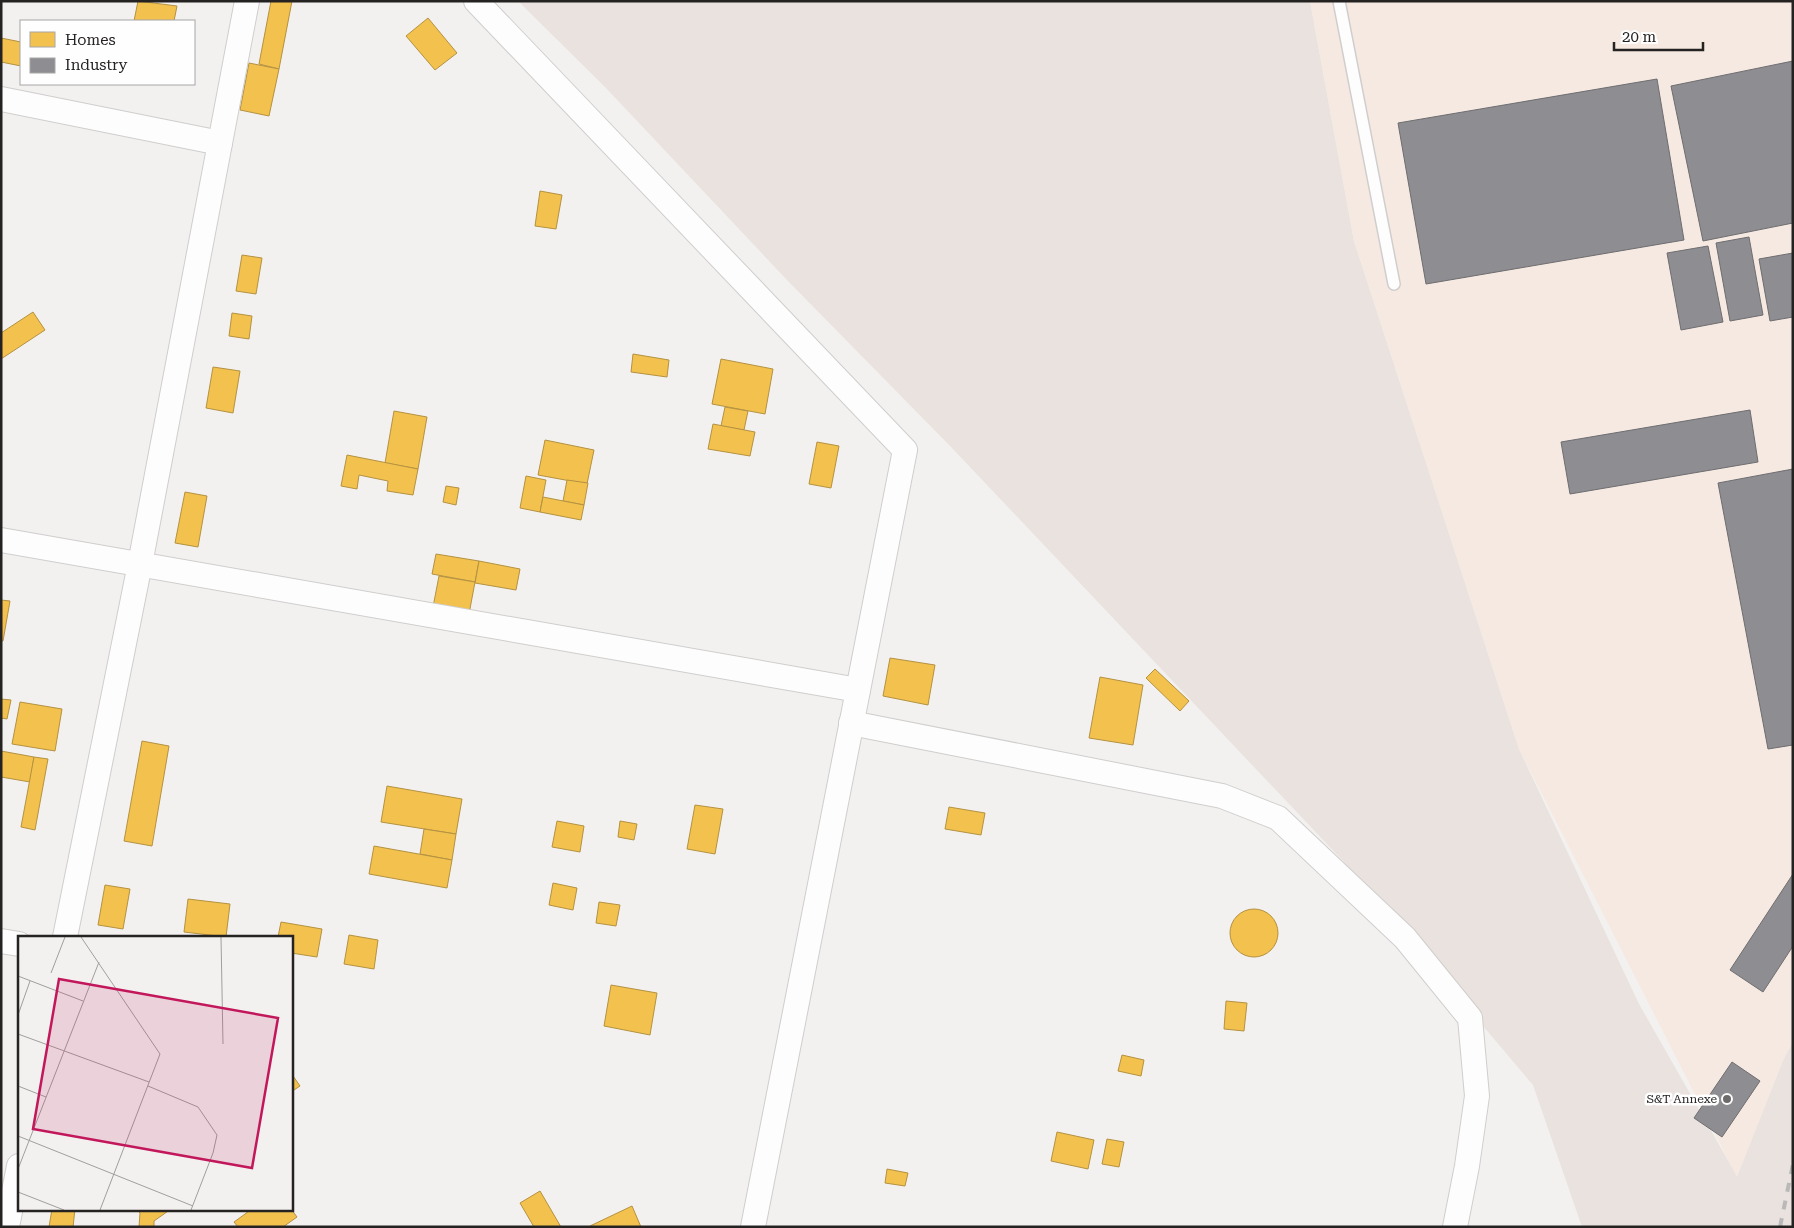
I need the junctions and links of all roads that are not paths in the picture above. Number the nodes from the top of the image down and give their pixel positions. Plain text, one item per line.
1 (247, 1) edge
2 (476, 1) edge
3 (1339, 1) edge
4 (1, 99) edge
5 (220, 143) junction
6 (1394, 284) dead end
7 (1, 540) edge
8 (140, 564) junction
9 (858, 690) junction
10 (851, 723) junction
11 (65, 936) edge
12 (1, 941) edge
13 (18, 944) edge
14 (18, 1171) edge
15 (7, 1227) edge
16 (752, 1227) edge
17 (1455, 1227) edge

1 - 5 street
2 - 9 street
3 - 6 lane
4 - 5 street
5 - 8 street
7 - 8 street
8 - 9 street
8 - 11 street
9 - 10 street
10 - 16 street
10 - 17 street
12 - 13 street
14 - 15 street

